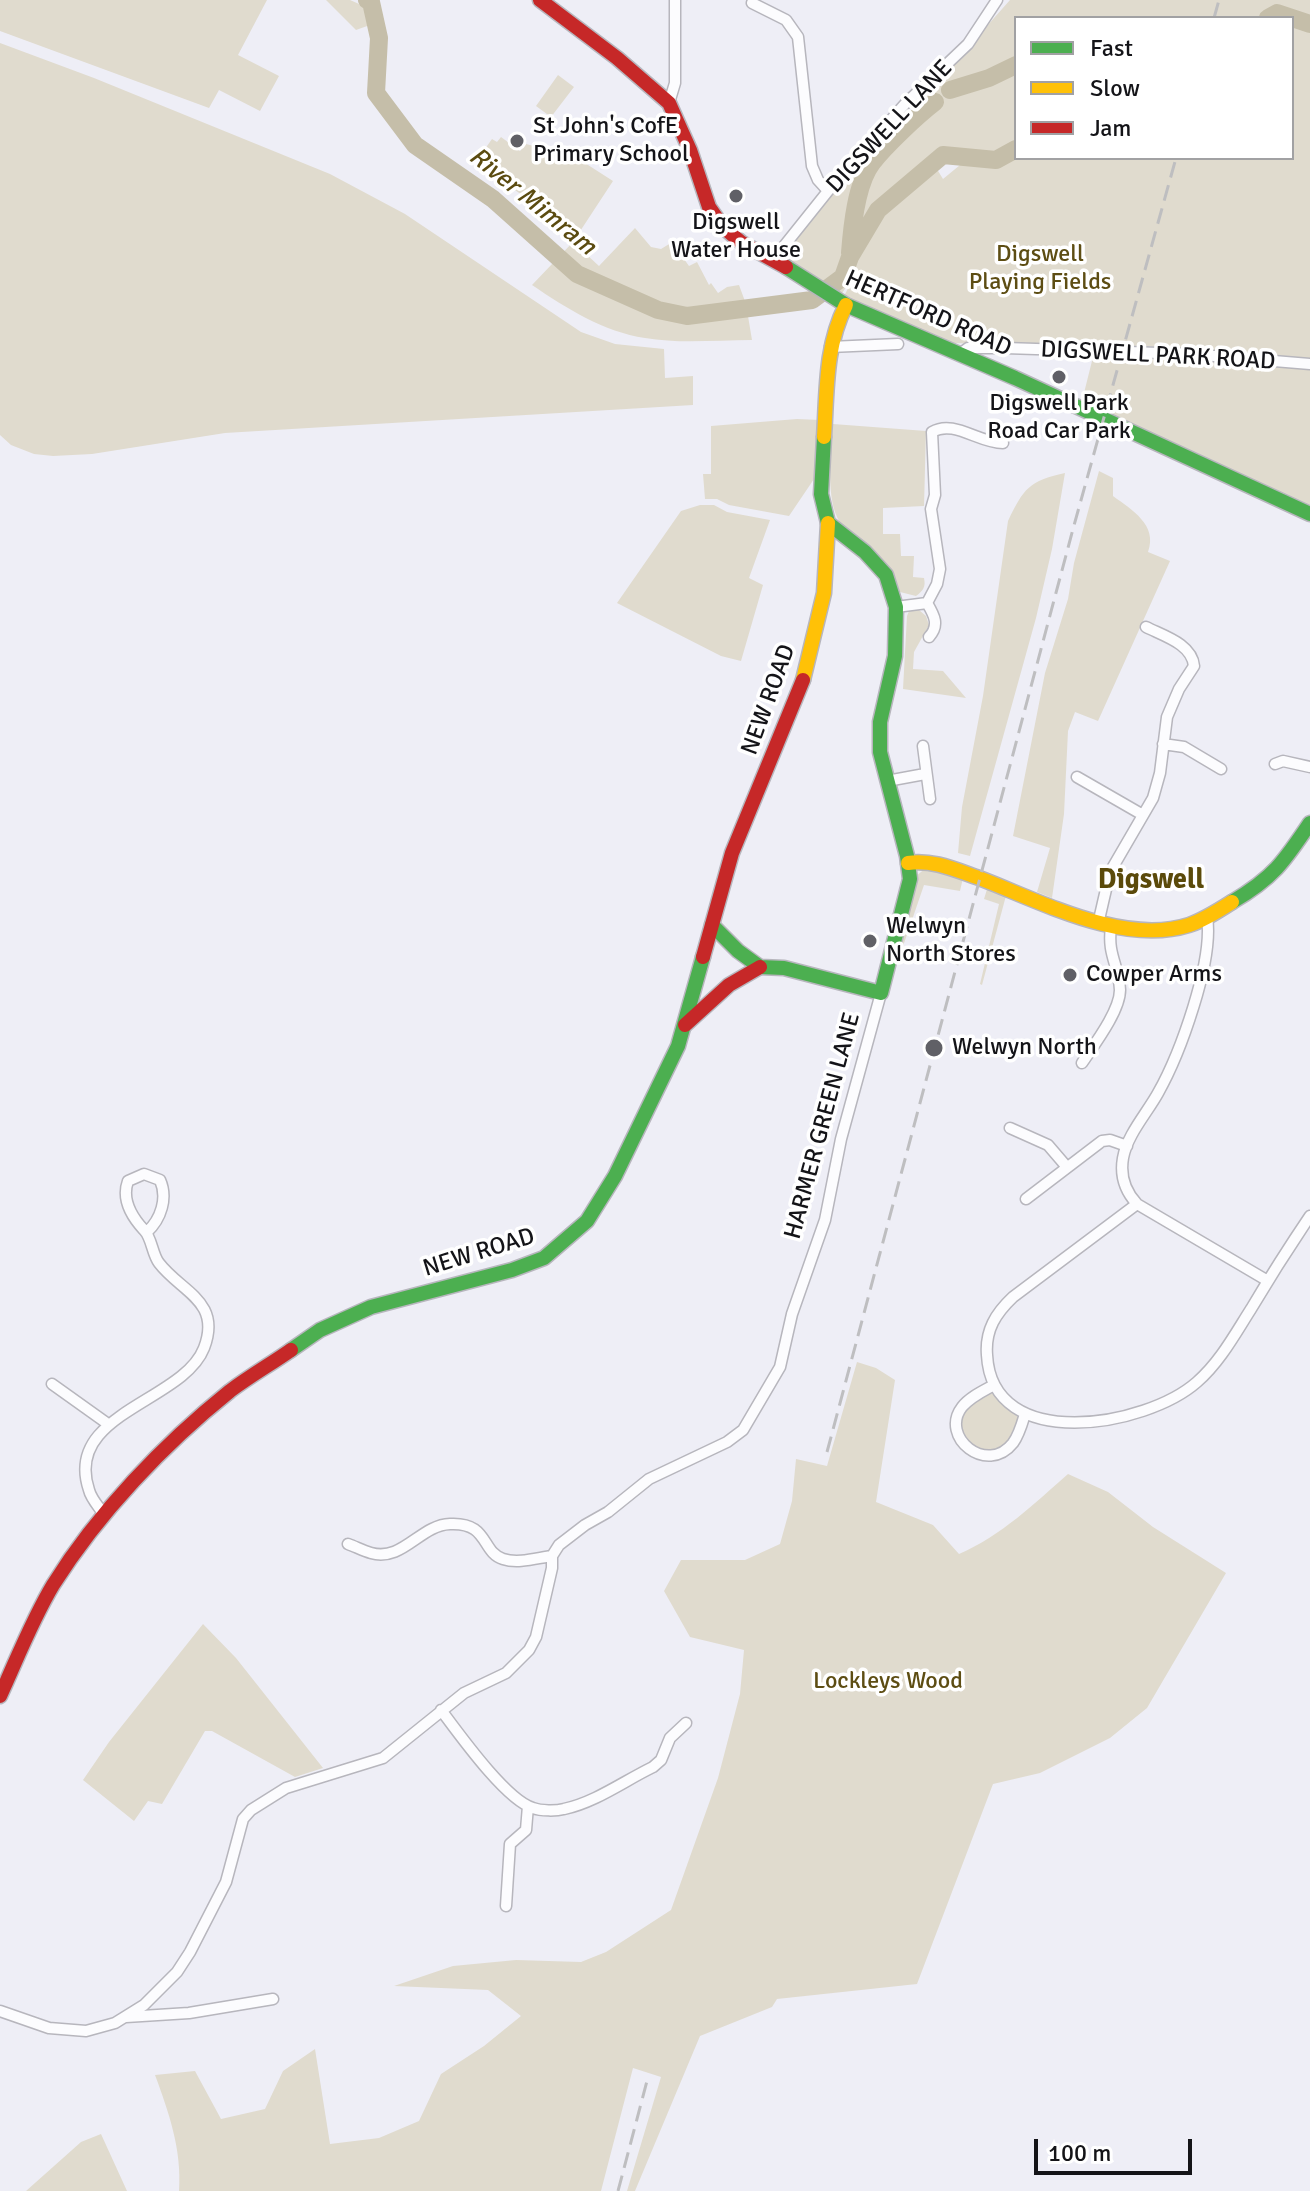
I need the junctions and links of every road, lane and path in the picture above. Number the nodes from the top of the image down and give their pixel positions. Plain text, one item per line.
1 (540, 0) edge
2 (675, 0) edge
3 (997, 0) edge
4 (752, 3) dead end
5 (669, 103) junction
6 (828, 191) junction
7 (780, 251) dead end
8 (846, 305) junction
9 (898, 344) dead end
10 (830, 347) junction
11 (960, 354) junction
12 (1310, 364) edge
13 (1003, 443) dead end
14 (1310, 514) edge
15 (828, 523) junction
16 (927, 603) junction
17 (896, 607) junction
18 (1146, 627) dead end
19 (929, 637) dead end
20 (1163, 744) junction
21 (923, 746) dead end
22 (1275, 764) dead end
23 (1310, 767) edge
24 (1221, 769) dead end
25 (925, 774) junction
26 (1077, 777) dead end
27 (887, 781) junction
28 (930, 799) dead end
29 (1143, 815) junction
30 (1310, 823) edge
31 (908, 863) junction
32 (1207, 917) junction
33 (712, 925) junction
34 (1104, 926) junction
35 (760, 967) junction
36 (881, 993) junction
37 (684, 1026) junction
38 (1082, 1063) dead end
39 (1010, 1128) dead end
40 (1127, 1146) junction
41 (1066, 1166) junction
42 (1026, 1199) dead end
43 (1137, 1204) junction
44 (1310, 1216) edge
45 (147, 1232) junction
46 (1268, 1281) junction
47 (52, 1384) dead end
48 (994, 1385) junction
49 (1025, 1414) junction
50 (108, 1424) junction
51 (105, 1516) junction
52 (348, 1544) dead end
53 (552, 1556) junction
54 (0, 1696) edge
55 (441, 1710) junction
56 (686, 1723) dead end
57 (528, 1806) junction
58 (506, 1906) dead end
59 (273, 1999) dead end
60 (0, 2011) edge
61 (126, 2017) junction

1 - 5 street, HERTFORD ROAD
2 - 5 street
3 - 6 street, DIGSWELL LANE
4 - 6 street
5 - 8 street, HERTFORD ROAD
6 - 7 street, DIGSWELL LANE
8 - 10 street
8 - 11 street, HERTFORD ROAD
9 - 10 street, HERTFORD ROAD
10 - 15 street
11 - 12 street, DIGSWELL PARK ROAD
11 - 14 street, HERTFORD ROAD
13 - 16 street
15 - 17 street, HARMER GREEN LANE
15 - 33 street, NEW ROAD
16 - 17 street
16 - 19 street
17 - 27 street, HARMER GREEN LANE
18 - 20 street
20 - 24 street
20 - 29 street
21 - 25 street
22 - 23 street
25 - 27 street
25 - 28 street
26 - 29 street
27 - 31 street, HARMER GREEN LANE
29 - 34 street
30 - 32 street
31 - 34 street
31 - 36 street, HARMER GREEN LANE
32 - 34 street
32 - 40 street
33 - 35 street
33 - 37 street, NEW ROAD
34 - 38 street
35 - 36 street
35 - 37 street
36 - 53 street, HARMER GREEN LANE
37 - 51 street, NEW ROAD
39 - 41 street
40 - 41 street
40 - 43 street
41 - 42 street
43 - 46 street
43 - 48 street
44 - 46 street
45 - 45 street
45 - 50 street
46 - 49 street
47 - 50 street
48 - 49 street
48 - 49 street
50 - 51 street
51 - 54 street, NEW ROAD
52 - 53 street
53 - 55 street
55 - 57 street
55 - 61 street
56 - 57 street
57 - 58 street
59 - 61 street
60 - 61 street

